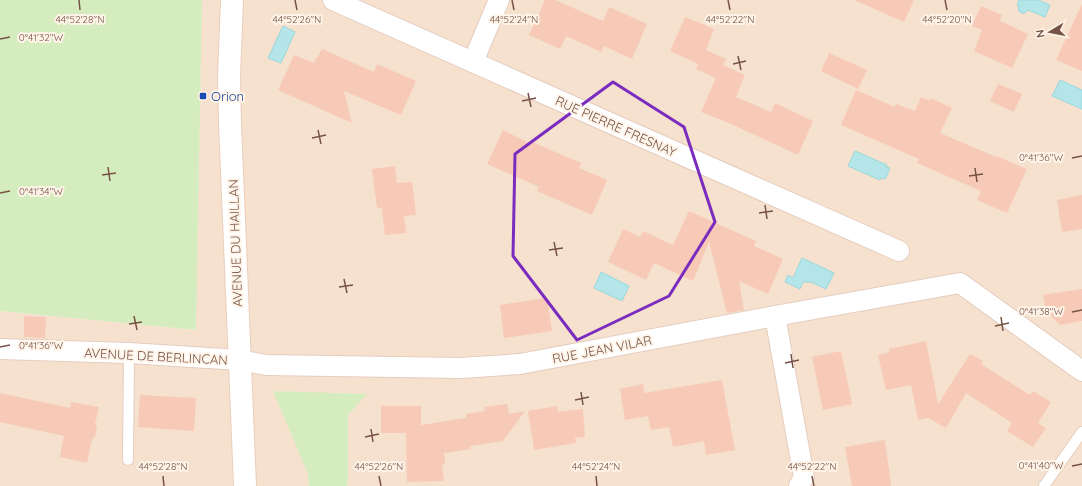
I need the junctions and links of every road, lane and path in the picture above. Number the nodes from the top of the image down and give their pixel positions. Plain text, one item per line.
1 (232, 0) edge
2 (333, 0) edge
3 (499, 0) edge
4 (473, 62) junction
5 (898, 251) dead end
6 (775, 316) junction
7 (0, 348) edge
8 (129, 353) junction
9 (240, 360) junction
10 (1082, 371) edge
11 (1082, 432) edge
12 (128, 460) dead end
13 (245, 486) edge
14 (799, 486) edge
15 (1044, 486) edge

1 - 9 street, AVENUE DU HAILLAN
2 - 4 street, RUE PIERRE FRESNAY
3 - 4 street
4 - 5 street, RUE PIERRE FRESNAY
6 - 9 street, RUE JEAN VILAR
6 - 10 street, RUE JEAN VILAR
6 - 14 street
7 - 8 street, AVENUE DE BERLINCAN
8 - 9 street, AVENUE DE BERLINCAN
8 - 12 lane
9 - 13 street, AVENUE DU HAILLAN
11 - 15 lane

